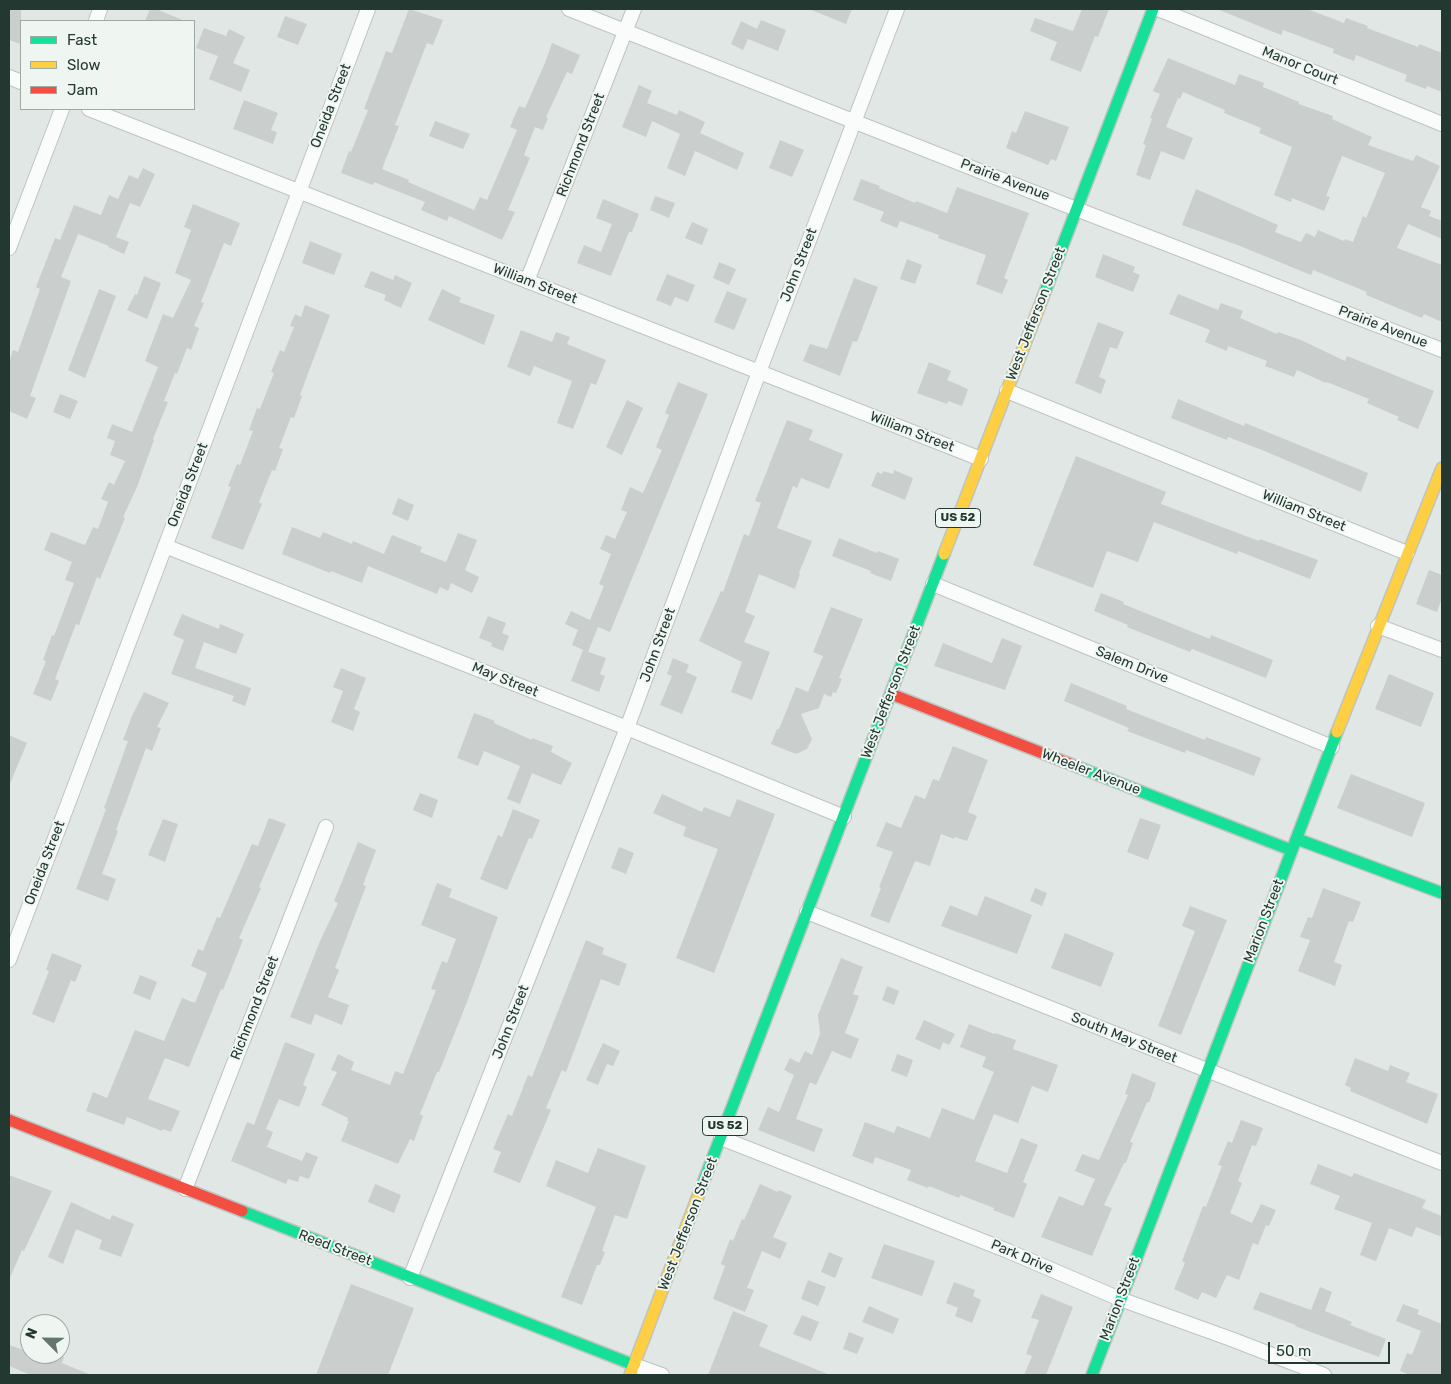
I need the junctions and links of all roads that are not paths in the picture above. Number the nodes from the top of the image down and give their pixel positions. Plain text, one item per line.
1 (368, 9) edge
2 (569, 9) edge
3 (634, 9) edge
4 (897, 9) edge
5 (1153, 9) edge
6 (1158, 9) edge
7 (625, 31) junction
8 (62, 110) edge
9 (92, 110) edge
10 (854, 121) junction
11 (1442, 124) edge
12 (299, 191) junction
13 (1076, 208) junction
14 (9, 248) edge
15 (527, 281) junction
16 (1442, 350) edge
17 (759, 372) junction
18 (1007, 391) junction
19 (981, 459) junction
20 (1442, 468) edge
21 (165, 546) junction
22 (1407, 553) junction
23 (933, 584) junction
24 (1378, 626) junction
25 (1442, 650) edge
26 (891, 694) junction
27 (627, 728) junction
28 (1332, 746) junction
29 (844, 817) junction
30 (326, 826) dead end
31 (1296, 839) junction
32 (1291, 850) junction
33 (1442, 892) edge
34 (807, 912) junction
35 (9, 960) edge
36 (1207, 1071) junction
37 (9, 1120) edge
38 (721, 1138) junction
39 (1442, 1163) edge
40 (185, 1190) junction
41 (410, 1278) junction
42 (1120, 1299) junction
43 (632, 1370) edge
44 (662, 1375) edge
45 (1092, 1375) edge
46 (1324, 1375) edge

1 - 12 street, Oneida Street
2 - 7 street, Prairie Avenue
3 - 7 street, Richmond Street
4 - 10 street, John Street
5 - 13 street, West Jefferson Street / US 52
6 - 11 street, Manor Court
7 - 10 street, Prairie Avenue
7 - 15 street, Richmond Street
8 - 14 street
9 - 12 street, William Street
10 - 13 street, Prairie Avenue
10 - 17 street, John Street
12 - 15 street, William Street
12 - 21 street, Oneida Street
13 - 16 street, Prairie Avenue
13 - 18 street, West Jefferson Street / US 52
15 - 17 street, William Street
17 - 19 street, William Street
17 - 27 street, John Street
18 - 19 street, West Jefferson Street / US 52
18 - 22 street, William Street
19 - 23 street, West Jefferson Street / US 52
20 - 22 street, Marion Street
21 - 27 street, May Street
21 - 35 street, Oneida Street
22 - 24 street, Marion Street
23 - 26 street, West Jefferson Street / US 52
23 - 28 street, Salem Drive
24 - 25 street
24 - 28 street, Marion Street
26 - 29 street, West Jefferson Street / US 52
26 - 32 street, Wheeler Avenue
27 - 29 street, May Street
27 - 41 street, John Street
28 - 31 street, Marion Street
29 - 34 street, West Jefferson Street / US 52
30 - 40 street, Richmond Street
31 - 32 street, Marion Street
31 - 33 street
32 - 36 street, Marion Street
34 - 36 street, South May Street
34 - 38 street, West Jefferson Street / US 52
36 - 39 street, South May Street
36 - 42 street, Marion Street
37 - 40 street, Reed Street
38 - 42 street, Park Drive
38 - 43 street, West Jefferson Street / US 52
40 - 41 street, Reed Street
41 - 43 street, Reed Street
42 - 45 street, Marion Street
42 - 46 street, Park Drive
43 - 44 street, Reed Street

